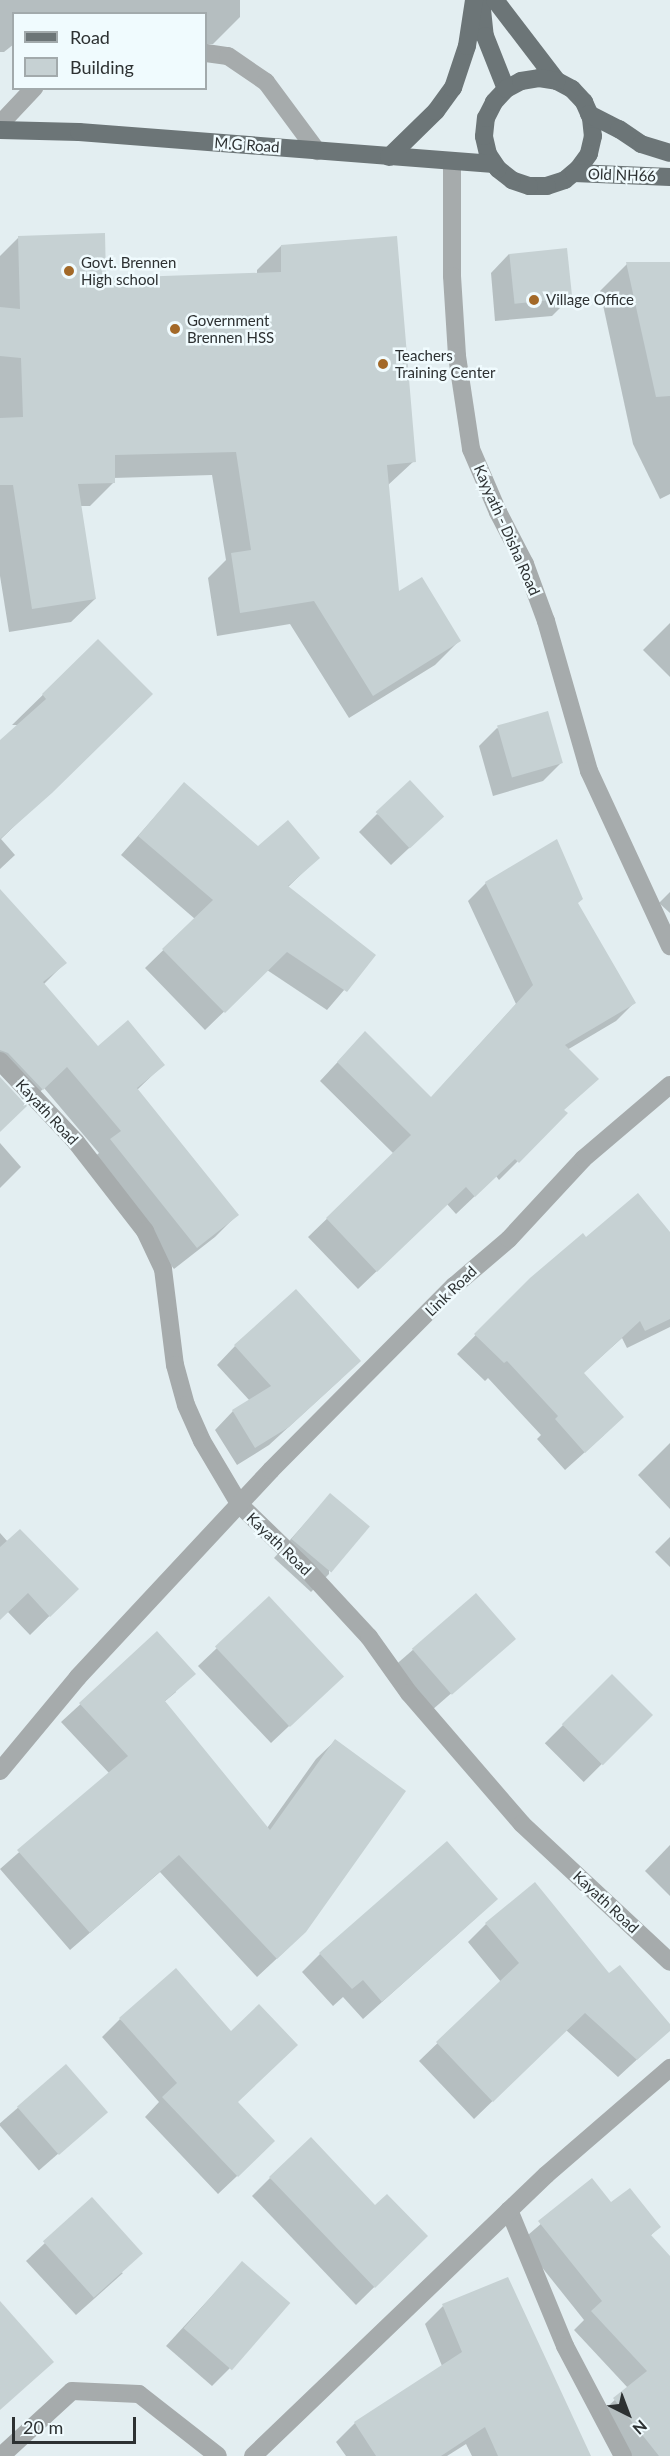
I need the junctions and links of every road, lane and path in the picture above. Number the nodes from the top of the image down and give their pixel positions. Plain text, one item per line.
1 (474, 0) edge
2 (481, 0) edge
3 (495, 0) edge
4 (207, 53) edge
5 (557, 81) junction
6 (506, 89) junction
7 (32, 90) edge
8 (589, 114) junction
9 (0, 124) edge
10 (0, 130) edge
11 (317, 151) junction
12 (670, 153) edge
13 (389, 157) junction
14 (452, 162) junction
15 (494, 164) junction
16 (574, 173) junction
17 (670, 177) edge
18 (670, 946) edge
19 (0, 1060) edge
20 (670, 1085) edge
21 (240, 1505) junction
22 (0, 1772) edge
23 (670, 1962) edge
24 (670, 2068) edge
25 (509, 2210) junction
26 (1, 2456) edge
27 (218, 2456) edge
28 (253, 2456) edge
29 (623, 2456) edge

1 - 13 main road
2 - 6 main road
3 - 5 main road, Old NH66
4 - 11 street
5 - 6 main road
5 - 8 main road, Old NH66
6 - 15 main road
7 - 9 street
8 - 12 main road, Old NH66
8 - 16 main road, Old NH66
10 - 11 main road, M.G Road
11 - 13 main road, M.G Road
13 - 14 main road, M.G Road
14 - 15 main road, M.G Road
14 - 18 street, Kayyath - Disha Road
15 - 16 main road, Old NH66
16 - 17 main road, Old NH66
19 - 21 street, Kayath Road
20 - 21 street, Link Road
21 - 22 street, Link Road
21 - 23 street, Kayath Road
24 - 25 street
25 - 28 street
25 - 29 street
26 - 27 street

